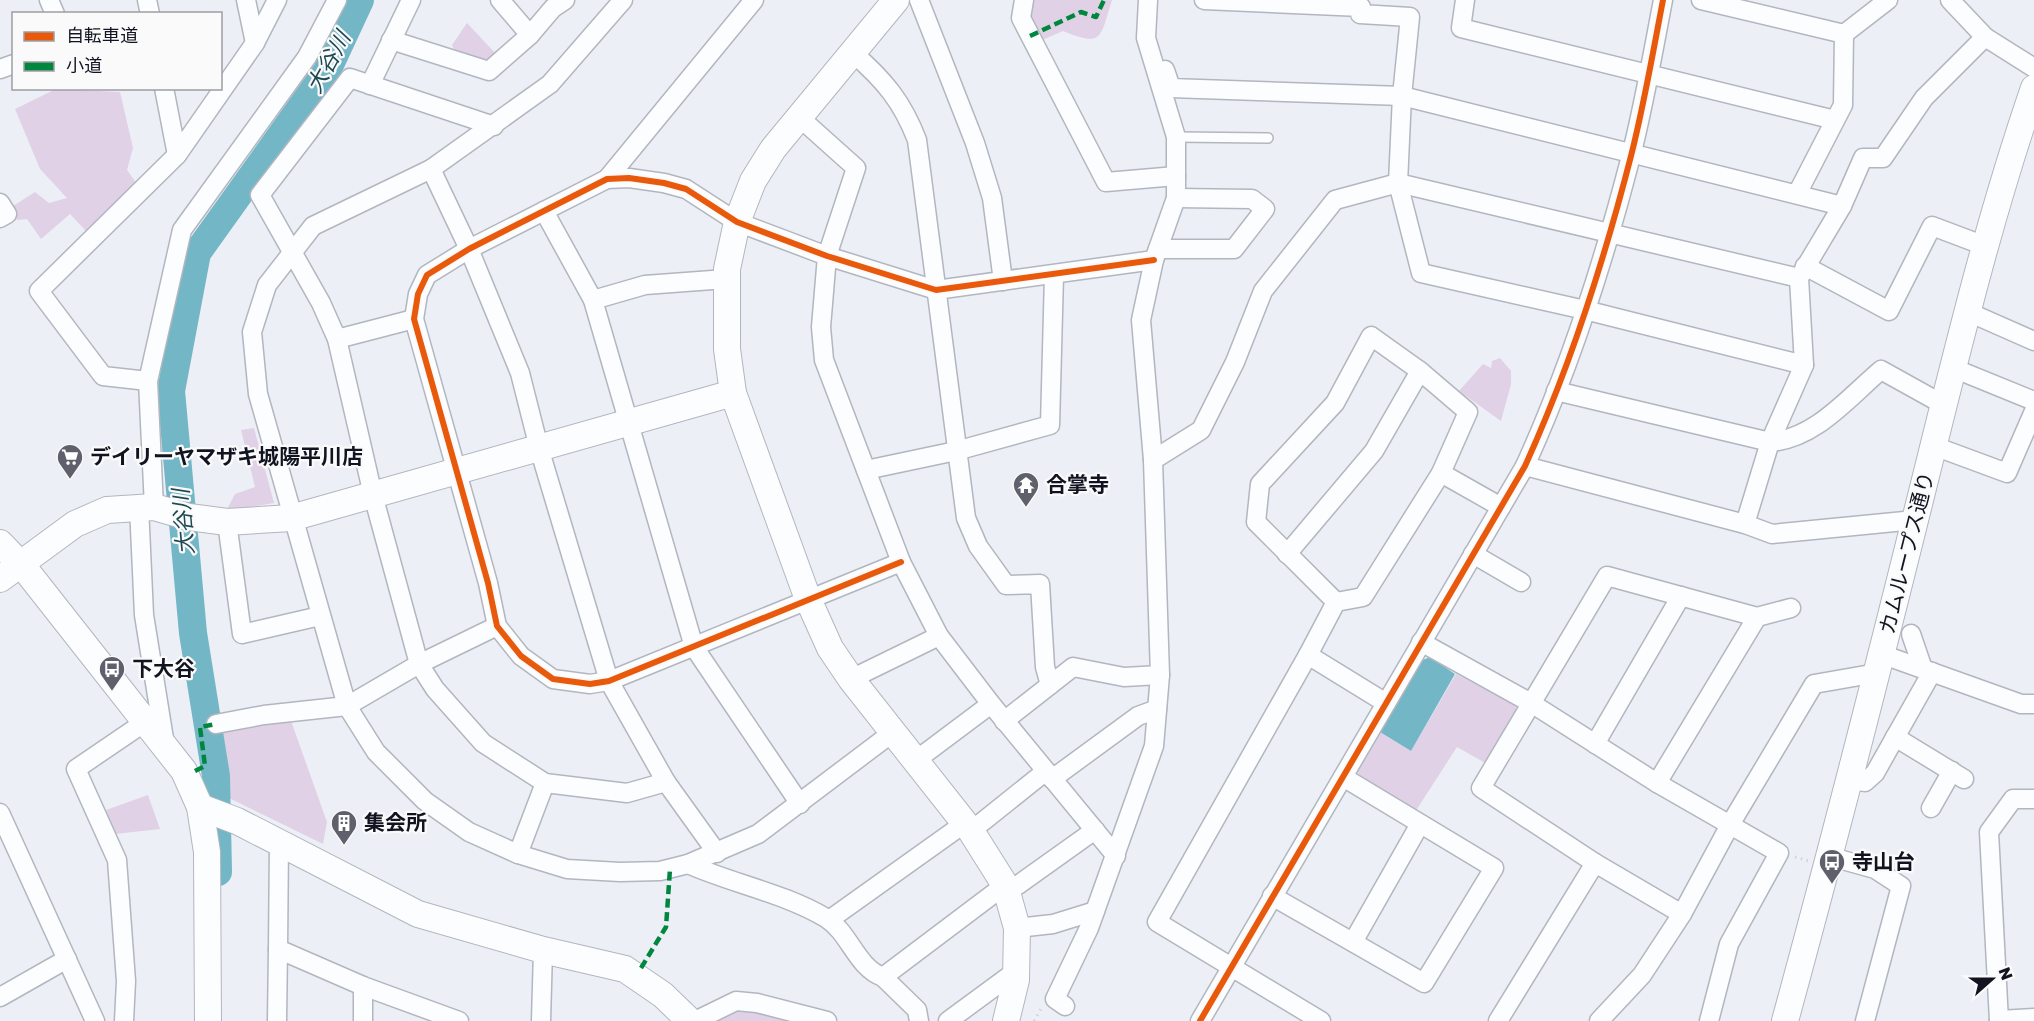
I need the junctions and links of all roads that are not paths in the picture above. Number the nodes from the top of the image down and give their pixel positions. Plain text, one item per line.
1 (246, 0) edge
2 (278, 0) edge
3 (337, 0) edge
4 (411, 0) edge
5 (500, 0) edge
6 (565, 0) edge
7 (623, 0) edge
8 (754, 0) edge
9 (896, 0) edge
10 (920, 0) edge
11 (1024, 0) edge
12 (1204, 0) edge
13 (1465, 0) edge
14 (1663, 0) edge
15 (1701, 0) edge
16 (1888, 0) edge
17 (1950, 0) edge
18 (1361, 4) edge
19 (1148, 6) edge
20 (530, 34) junction
21 (1844, 34) junction
22 (1985, 37) junction
23 (391, 40) junction
24 (255, 43) junction
25 (853, 53) junction
26 (2034, 68) edge
27 (1648, 74) junction
28 (370, 85) junction
29 (2034, 88) edge
30 (164, 90) edge
31 (222, 90) edge
32 (222, 90) edge
33 (1402, 96) junction
34 (799, 117) junction
35 (1835, 120) junction
36 (494, 126) junction
37 (1176, 137) junction
38 (1268, 138) dead end
39 (1631, 153) junction
40 (177, 154) junction
41 (431, 169) junction
42 (1176, 176) junction
43 (607, 180) junction
44 (1398, 183) junction
45 (1797, 194) junction
46 (1176, 198) junction
47 (0, 203) edge
48 (1842, 206) junction
49 (544, 211) junction
50 (0, 218) edge
51 (737, 222) junction
52 (1610, 233) junction
53 (1985, 246) junction
54 (469, 249) junction
55 (291, 251) junction
56 (1156, 255) junction
57 (827, 256) junction
58 (1802, 272) junction
59 (1054, 274) junction
60 (726, 279) junction
61 (1003, 281) junction
62 (936, 290) junction
63 (593, 300) junction
64 (1585, 310) junction
65 (1966, 311) junction
66 (414, 319) junction
67 (337, 339) junction
68 (2034, 341) edge
69 (1804, 365) junction
70 (1953, 368) junction
71 (1420, 371) junction
72 (148, 381) junction
73 (1556, 391) junction
74 (733, 393) junction
75 (2034, 400) edge
76 (1944, 405) junction
77 (2034, 411) edge
78 (627, 423) junction
79 (1770, 442) junction
80 (1934, 446) junction
81 (539, 448) junction
82 (956, 451) junction
83 (1153, 460) junction
84 (1525, 466) junction
85 (866, 470) junction
86 (457, 471) junction
87 (1441, 473) junction
88 (373, 495) junction
89 (1501, 507) junction
90 (164, 511) junction
91 (291, 518) junction
92 (1915, 520) junction
93 (227, 522) junction
94 (1745, 524) junction
95 (0, 543) edge
96 (1287, 554) junction
97 (1473, 554) junction
98 (901, 562) junction
99 (10, 571) edge
100 (1521, 582) dead end
101 (1681, 596) junction
102 (808, 598) junction
103 (1336, 602) junction
104 (1791, 608) dead end
105 (320, 616) junction
106 (1756, 617) junction
107 (497, 626) junction
108 (1911, 634) dead end
109 (939, 636) junction
110 (1421, 642) junction
111 (694, 647) junction
112 (1308, 655) junction
113 (419, 664) junction
114 (1879, 664) junction
115 (1928, 671) junction
116 (1160, 675) junction
117 (851, 679) junction
118 (609, 681) junction
119 (1050, 685) junction
120 (1386, 703) junction
121 (1531, 703) junction
122 (991, 704) junction
123 (2034, 704) edge
124 (347, 706) junction
125 (1157, 709) junction
126 (1004, 721) junction
127 (146, 722) junction
128 (216, 724) dead end
129 (892, 733) junction
130 (1895, 736) junction
131 (1595, 744) junction
132 (165, 746) junction
133 (915, 761) junction
134 (1049, 775) junction
135 (1343, 777) junction
136 (1847, 779) junction
137 (666, 782) junction
138 (545, 783) junction
139 (1657, 783) junction
140 (2034, 799) edge
141 (800, 804) junction
142 (1931, 808) dead end
143 (213, 812) junction
144 (1, 820) edge
145 (1731, 823) junction
146 (1420, 824) junction
147 (968, 827) junction
148 (1095, 830) junction
149 (279, 842) junction
150 (717, 853) junction
151 (518, 854) junction
152 (1116, 856) junction
153 (1828, 856) junction
154 (1595, 862) junction
155 (688, 864) junction
156 (1006, 887) junction
157 (1272, 896) junction
158 (1095, 911) junction
159 (1682, 914) junction
160 (829, 920) junction
161 (1017, 928) junction
162 (1353, 942) junction
163 (278, 949) junction
164 (543, 950) junction
165 (67, 959) junction
166 (1232, 969) junction
167 (1016, 971) junction
168 (883, 977) junction
169 (363, 986) junction
170 (0, 996) edge
171 (1065, 1006) dead end
172 (800, 1018) edge
173 (2034, 1018) edge
174 (451, 1020) edge
175 (1999, 1020) edge
176 (95, 1021) edge
177 (124, 1021) edge
178 (208, 1021) edge
179 (277, 1021) edge
180 (363, 1021) edge
181 (541, 1021) edge
182 (690, 1021) edge
183 (695, 1021) edge
184 (827, 1021) edge
185 (919, 1021) edge
186 (948, 1021) edge
187 (1006, 1021) edge
188 (1200, 1021) edge
189 (1321, 1021) edge
190 (1498, 1021) edge
191 (1599, 1021) edge
192 (1709, 1021) edge
193 (1785, 1021) edge
194 (1865, 1021) edge

1 - 24 street
2 - 24 street
3 - 72 street
4 - 23 street
5 - 20 street
6 - 20 street
7 - 36 street
8 - 43 street
9 - 25 street
10 - 61 street
11 - 42 street
12 - 18 street
13 - 27 street
14 - 27 street
15 - 21 street
16 - 21 street
17 - 22 street
18 - 33 street
19 - 33 street
19 - 37 street
20 - 23 street
21 - 35 street
22 - 26 street
22 - 48 street
23 - 28 street
24 - 31 street
25 - 34 street
25 - 62 street
27 - 35 street
27 - 39 street
28 - 36 street
28 - 55 street
29 - 53 street, カムループス通り
30 - 40 street
32 - 40 street
33 - 39 street
33 - 44 street
34 - 51 street
34 - 57 street
35 - 45 street
36 - 41 street
37 - 38 lane
37 - 42 street
39 - 45 street
39 - 52 street
40 - 72 street
41 - 54 street
41 - 55 street
42 - 46 street
43 - 49 street
43 - 51 street
44 - 52 street
44 - 64 street
44 - 83 street
45 - 48 street
46 - 56 street
46 - 56 street
47 - 50 street
48 - 58 street
49 - 54 street
49 - 63 street
51 - 57 street
51 - 60 street
52 - 58 street
52 - 64 street
53 - 58 street
53 - 65 street, カムループス通り
54 - 66 street
54 - 81 street
55 - 67 street
55 - 91 street
56 - 59 street
56 - 83 street
57 - 62 street
57 - 85 street
58 - 69 street
59 - 61 street
59 - 82 street
60 - 63 street
60 - 74 street
61 - 62 street
62 - 82 street
63 - 78 street
64 - 69 street
64 - 73 street
65 - 68 street
65 - 70 street, カムループス通り
66 - 67 street
66 - 86 street
67 - 88 street
69 - 79 street
70 - 75 street
70 - 76 street, カムループス通り
71 - 87 street
71 - 96 street
71 - 96 street
72 - 90 street
73 - 79 street
73 - 84 street
74 - 78 street
74 - 102 street
76 - 79 street
76 - 80 street, カムループス通り
77 - 80 street
78 - 81 street
78 - 111 street
79 - 94 street
80 - 92 street, カムループス通り
81 - 86 street
81 - 118 street
82 - 85 street
82 - 119 street
83 - 116 street
84 - 89 street
84 - 94 street
85 - 98 street
86 - 88 street
86 - 107 street
87 - 89 street
87 - 103 street
88 - 91 street
88 - 113 street
89 - 97 street
90 - 93 street
90 - 99 street
90 - 132 street
91 - 93 street
91 - 105 street
92 - 94 street
92 - 114 street, カムループス通り
93 - 105 street
95 - 99 street
96 - 103 street
97 - 100 street
97 - 110 street
98 - 102 street
98 - 109 street
99 - 127 street
101 - 106 street
101 - 121 street
101 - 131 street
102 - 111 street
102 - 117 street
103 - 112 street
104 - 106 street
105 - 124 street
106 - 139 street
107 - 113 street
107 - 118 street
108 - 115 street
109 - 117 street
109 - 122 street
110 - 120 street
110 - 121 street
111 - 118 street
111 - 141 street
112 - 120 street
112 - 166 street
113 - 124 street
113 - 138 street
114 - 115 street
114 - 136 street, カムループス通り
114 - 145 street
115 - 123 street
115 - 130 street
116 - 119 street
116 - 125 street
117 - 129 street
118 - 137 street
119 - 126 street
120 - 135 street
121 - 131 street
121 - 154 street
122 - 126 street
122 - 133 street
124 - 128 street
124 - 151 street
125 - 134 street
125 - 152 street
126 - 134 street
127 - 132 street
127 - 177 street
129 - 133 street
129 - 141 street
130 - 136 street
130 - 142 street
131 - 139 street
132 - 143 street
133 - 147 street
134 - 147 street
134 - 148 street
135 - 146 street
135 - 157 street
136 - 153 street, カムループス通り
137 - 138 street
137 - 150 street
138 - 151 street
139 - 145 street
140 - 175 street
141 - 150 street
143 - 149 street
143 - 178 street
144 - 165 street
145 - 159 street
145 - 192 street
146 - 162 street
146 - 162 street
147 - 156 street
147 - 160 street
148 - 152 street
148 - 156 street
149 - 163 street
149 - 164 street
150 - 155 street
151 - 155 street
152 - 158 street
153 - 193 street, カムループス通り
153 - 194 street
154 - 159 street
154 - 190 street
155 - 160 street
156 - 161 street
156 - 168 street
157 - 162 street
157 - 166 street
158 - 161 street
158 - 171 street
159 - 191 street
160 - 168 street
161 - 167 street
163 - 169 street
163 - 179 street
164 - 181 street
164 - 182 street
165 - 170 street
165 - 176 street
166 - 188 street
166 - 189 street
167 - 186 street
167 - 187 street
168 - 185 street
169 - 174 street
169 - 180 street
172 - 183 street
172 - 184 street
173 - 175 street

